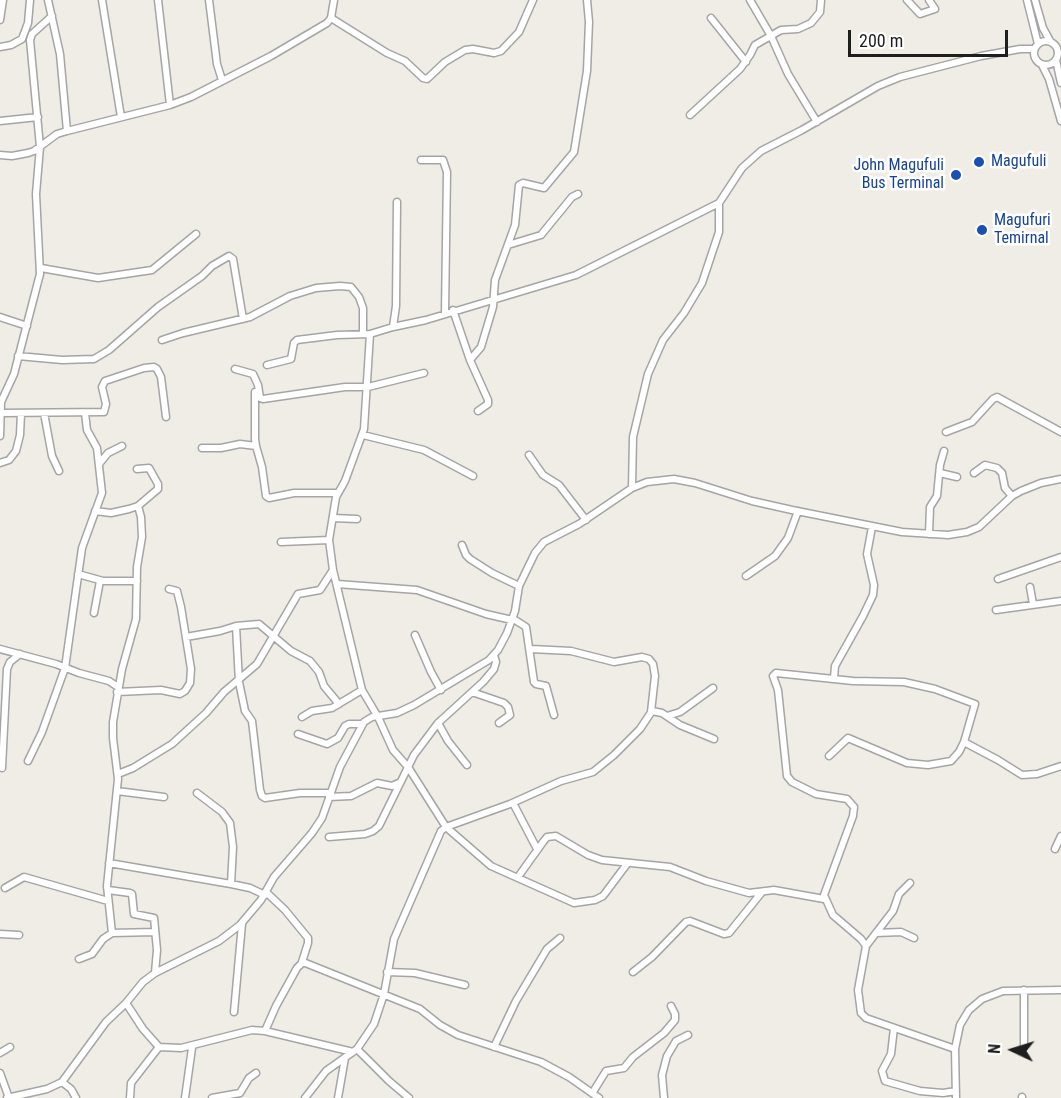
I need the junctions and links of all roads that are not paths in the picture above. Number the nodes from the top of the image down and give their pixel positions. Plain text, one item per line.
1 (3, 0) edge
2 (30, 0) edge
3 (48, 0) edge
4 (102, 0) edge
5 (158, 0) edge
6 (209, 0) edge
7 (334, 0) edge
8 (533, 0) edge
9 (587, 0) edge
10 (750, 0) edge
11 (821, 0) edge
12 (907, 0) edge
13 (929, 0) edge
14 (1027, 0) edge
15 (1035, 0) edge
16 (52, 16) junction
17 (330, 18) junction
18 (711, 18) dead end
19 (0, 20) edge
20 (771, 36) junction
21 (1050, 41) junction
22 (1036, 46) junction
23 (0, 47) edge
24 (1056, 60) junction
25 (746, 62) junction
26 (1042, 65) junction
27 (222, 80) junction
28 (1061, 83) edge
29 (170, 105) junction
30 (690, 115) dead end
31 (38, 117) junction
32 (121, 117) junction
33 (0, 121) edge
34 (1061, 121) edge
35 (817, 122) junction
36 (67, 130) junction
37 (40, 147) junction
38 (0, 155) edge
39 (421, 159) dead end
40 (578, 194) dead end
41 (397, 202) dead end
42 (719, 203) junction
43 (196, 234) dead end
44 (508, 245) junction
45 (40, 268) junction
46 (495, 299) junction
47 (453, 310) junction
48 (445, 313) junction
49 (0, 317) edge
50 (243, 319) junction
51 (27, 326) junction
52 (393, 327) junction
53 (367, 334) junction
54 (162, 340) dead end
55 (18, 356) junction
56 (470, 360) junction
57 (267, 365) dead end
58 (235, 369) dead end
59 (424, 373) dead end
60 (255, 379) junction
61 (368, 387) junction
62 (1, 401) edge
63 (478, 411) dead end
64 (1, 413) edge
65 (21, 413) junction
66 (44, 413) junction
67 (85, 413) junction
68 (166, 417) dead end
69 (946, 432) dead end
70 (1061, 432) edge
71 (363, 435) junction
72 (0, 436) edge
73 (122, 446) dead end
74 (256, 446) junction
75 (202, 448) dead end
76 (944, 451) dead end
77 (529, 455) dead end
78 (0, 463) edge
79 (99, 465) junction
80 (137, 469) dead end
81 (59, 471) dead end
82 (940, 473) junction
83 (974, 473) dead end
84 (472, 477) dead end
85 (957, 477) dead end
86 (1061, 479) edge
87 (632, 488) junction
88 (338, 493) junction
89 (1012, 496) junction
90 (138, 506) junction
91 (95, 511) junction
92 (798, 512) junction
93 (333, 518) junction
94 (357, 519) dead end
95 (586, 520) junction
96 (872, 527) junction
97 (929, 534) junction
98 (329, 540) junction
99 (281, 542) dead end
100 (462, 544) dead end
101 (1061, 557) edge
102 (333, 570) junction
103 (78, 574) junction
104 (746, 576) dead end
105 (998, 579) dead end
106 (100, 581) junction
107 (137, 581) junction
108 (337, 584) junction
109 (519, 586) junction
110 (1030, 586) dead end
111 (169, 589) dead end
112 (1061, 601) edge
113 (1033, 604) junction
114 (996, 610) dead end
115 (93, 612) dead end
116 (512, 619) junction
117 (236, 626) junction
118 (415, 635) dead end
119 (186, 637) junction
120 (273, 637) junction
121 (531, 649) junction
122 (0, 650) edge
123 (20, 654) junction
124 (494, 655) junction
125 (65, 668) junction
126 (834, 678) junction
127 (239, 682) junction
128 (713, 688) dead end
129 (118, 689) junction
130 (362, 690) junction
131 (441, 690) junction
132 (472, 692) junction
133 (339, 704) junction
134 (651, 712) junction
135 (554, 715) dead end
136 (667, 716) junction
137 (302, 717) dead end
138 (378, 717) junction
139 (438, 723) junction
140 (499, 723) dead end
141 (362, 724) junction
142 (298, 734) dead end
143 (714, 739) dead end
144 (964, 742) junction
145 (414, 755) junction
146 (829, 756) dead end
147 (398, 758) junction
148 (28, 761) dead end
149 (467, 765) dead end
150 (1061, 766) edge
151 (2, 768) dead end
152 (408, 768) junction
153 (118, 774) junction
154 (400, 783) junction
155 (117, 791) junction
156 (197, 794) dead end
157 (330, 795) junction
158 (164, 797) dead end
159 (513, 803) junction
160 (446, 827) junction
161 (1061, 836) edge
162 (328, 837) dead end
163 (537, 849) junction
164 (1055, 849) dead end
165 (109, 863) junction
166 (627, 864) junction
167 (518, 877) junction
168 (910, 883) dead end
169 (231, 884) junction
170 (5, 888) dead end
171 (108, 890) junction
172 (762, 892) junction
173 (265, 893) junction
174 (824, 899) junction
175 (108, 901) junction
176 (242, 923) junction
177 (155, 932) junction
178 (112, 933) junction
179 (876, 933) junction
180 (0, 934) edge
181 (19, 935) dead end
182 (560, 938) dead end
183 (914, 938) dead end
184 (866, 946) junction
185 (79, 959) dead end
186 (302, 962) junction
187 (387, 972) junction
188 (633, 972) dead end
189 (155, 973) junction
190 (465, 985) dead end
191 (1024, 990) junction
192 (1061, 990) edge
193 (384, 994) junction
194 (126, 1003) junction
195 (671, 1006) dead end
196 (234, 1012) dead end
197 (894, 1028) junction
198 (266, 1031) junction
199 (688, 1035) dead end
200 (10, 1047) dead end
201 (159, 1047) junction
202 (494, 1047) junction
203 (1024, 1047) dead end
204 (192, 1048) dead end
205 (955, 1049) junction
206 (355, 1051) junction
207 (0, 1053) edge
208 (345, 1058) junction
209 (0, 1073) edge
210 (256, 1073) dead end
211 (62, 1082) junction
212 (593, 1092) junction
213 (956, 1095) edge
214 (8, 1098) edge
215 (76, 1098) edge
216 (130, 1098) edge
217 (185, 1098) edge
218 (212, 1098) edge
219 (305, 1098) edge
220 (338, 1098) edge
221 (409, 1098) edge
222 (599, 1098) edge
223 (664, 1098) edge

1 - 19 street
2 - 23 street
3 - 16 street
4 - 32 street
5 - 29 street
6 - 27 street
7 - 17 street
8 - 17 street
9 - 44 street
10 - 20 street
11 - 20 street
12 - 13 street
14 - 22 street
15 - 21 street
16 - 31 street
16 - 36 street
17 - 27 street
18 - 25 street
20 - 25 street
20 - 35 street
21 - 22 street
21 - 24 street
22 - 26 street
22 - 35 street
24 - 26 street
24 - 28 street
25 - 30 street
26 - 34 street
27 - 29 street
29 - 32 street
31 - 33 street
31 - 37 street
32 - 36 street
35 - 42 street
36 - 37 street
37 - 38 street
37 - 45 street
39 - 48 street
40 - 44 street
41 - 52 street
42 - 46 street
42 - 87 street
43 - 45 street
44 - 46 street
45 - 51 street
46 - 47 street
46 - 56 street
47 - 48 street
47 - 56 street
48 - 52 street
49 - 51 street
50 - 53 street
50 - 54 street
50 - 55 street
51 - 55 street
52 - 53 street
53 - 57 street
53 - 61 street
55 - 62 street
56 - 63 street
58 - 60 street
59 - 61 street
60 - 61 street
60 - 74 street
61 - 71 street
62 - 64 street
64 - 65 street
64 - 72 street
65 - 66 street
65 - 78 street
66 - 67 street
66 - 81 street
67 - 68 street
67 - 79 street
69 - 70 street
71 - 84 street
71 - 88 street
73 - 79 street
74 - 75 street
74 - 88 street
76 - 82 street
77 - 95 street
79 - 91 street
80 - 90 street
82 - 85 street
82 - 97 street
83 - 89 street
86 - 89 street
87 - 92 street
87 - 95 street
88 - 93 street
89 - 97 street
90 - 91 street
90 - 107 street
91 - 103 street
92 - 96 street
92 - 104 street
93 - 94 street
93 - 98 street
95 - 109 street
96 - 97 street
96 - 126 street
98 - 99 street
98 - 102 street
100 - 109 street
101 - 105 street
102 - 108 street
102 - 120 street
103 - 106 street
103 - 125 street
106 - 107 street
106 - 115 street
107 - 129 street
108 - 116 street
108 - 130 street
109 - 116 street
110 - 113 street
111 - 119 street
112 - 113 street
113 - 114 street
116 - 121 street
116 - 124 street
117 - 119 street
117 - 120 street
117 - 127 street
118 - 131 street
119 - 129 street
120 - 127 street
120 - 133 street
121 - 134 street
121 - 135 street
122 - 123 street
123 - 125 street
123 - 151 street
124 - 131 street
124 - 132 street
125 - 129 street
125 - 148 street
126 - 144 street
126 - 174 street
127 - 153 street
127 - 157 street
128 - 136 street
129 - 153 street
130 - 133 street
130 - 138 street
131 - 138 street
132 - 139 street
132 - 140 street
133 - 137 street
134 - 136 street
134 - 159 street
136 - 143 street
138 - 141 street
138 - 147 street
139 - 145 street
139 - 149 street
141 - 142 street
141 - 157 street
144 - 146 street
144 - 150 street
145 - 147 street
145 - 152 street
147 - 152 street
152 - 154 street
152 - 160 street
153 - 155 street
154 - 157 street
154 - 162 street
155 - 158 street
155 - 165 street
156 - 169 street
157 - 173 street
159 - 160 street
159 - 163 street
160 - 167 street
160 - 187 street
161 - 164 street
163 - 166 street
163 - 167 street
165 - 169 street
165 - 171 street
166 - 167 street
166 - 172 street
168 - 179 street
169 - 173 street
170 - 175 street
171 - 175 street
171 - 177 street
172 - 174 street
172 - 188 street
173 - 176 street
173 - 186 street
174 - 184 street
175 - 178 street
176 - 189 street
176 - 196 street
177 - 178 street
177 - 189 street
178 - 185 street
179 - 183 street
179 - 184 street
180 - 181 street
182 - 202 street
184 - 197 street
186 - 193 street
186 - 198 street
187 - 190 street
187 - 193 street
189 - 194 street
191 - 192 street
191 - 203 street
191 - 205 street
193 - 202 street
193 - 206 street
194 - 201 street
194 - 211 street
195 - 212 street
197 - 205 street
197 - 213 street
198 - 201 street
198 - 206 street
199 - 223 street
200 - 207 street
201 - 216 street
202 - 212 street
204 - 217 street
205 - 213 street
206 - 208 street
206 - 221 street
208 - 219 street
208 - 220 street
209 - 214 street
210 - 218 street
211 - 214 street
211 - 215 street
212 - 222 street

